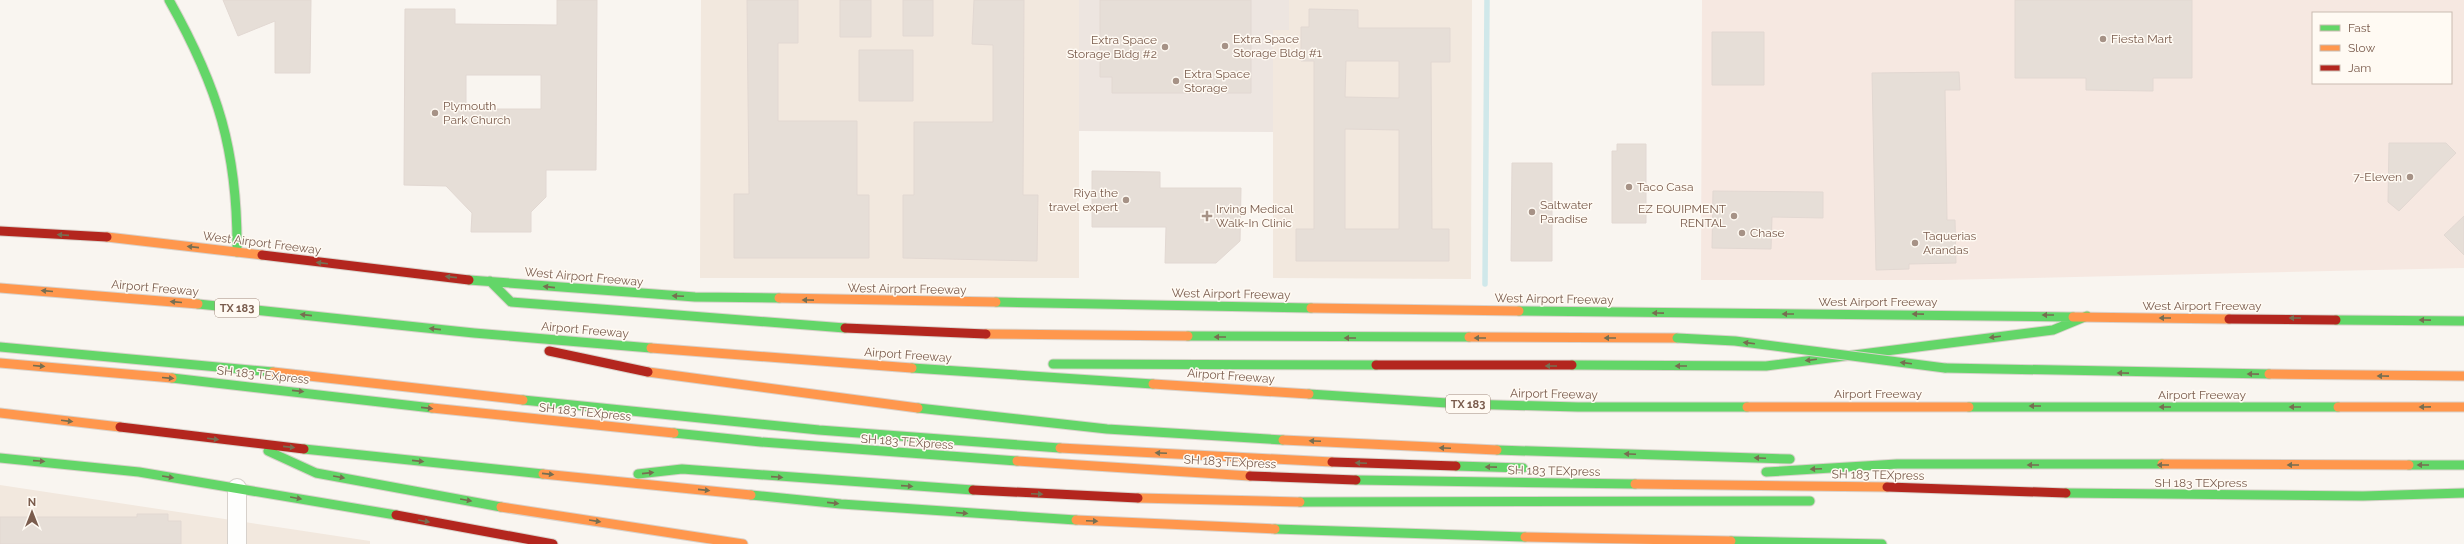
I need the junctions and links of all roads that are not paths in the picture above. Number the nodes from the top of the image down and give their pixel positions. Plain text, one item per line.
1 (169, 0) edge
2 (0, 231) edge
3 (237, 252) junction
4 (490, 281) junction
5 (0, 288) edge
6 (2087, 316) junction
7 (2464, 321) edge
8 (474, 333) junction
9 (0, 347) edge
10 (0, 363) edge
11 (1011, 374) junction
12 (2464, 376) edge
13 (2464, 407) edge
14 (0, 413) edge
15 (250, 443) junction
16 (0, 458) edge
17 (1897, 464) junction
18 (2463, 465) edge
19 (1532, 468) dead end
20 (1755, 472) dead end
21 (595, 479) junction
22 (237, 488) junction
23 (2464, 493) edge
24 (2132, 495) junction
25 (1954, 499) dead end
26 (1821, 501) dead end
27 (237, 544) edge
28 (553, 544) edge
29 (743, 544) edge
30 (1882, 544) edge

1 - 3 main road
3 -> 2 main road, West Airport Freeway
4 -> 3 main road, West Airport Freeway
6 -> 4 main road, West Airport Freeway
12 -> 4 main road, bridge
8 -> 5 main road, Airport Freeway / TX 183
7 -> 6 main road, West Airport Freeway
6 -> 11 main road
8 - 11 main road, Airport Freeway / TX 183
17 -> 8 main road
19 -> 9 main road, SH 183 TEXpress
10 -> 24 main road, SH 183 TEXpress
13 -> 11 main road, Airport Freeway / TX 183
14 -> 15 main road
15 -> 21 main road
15 -> 29 main road
16 -> 22 main road
18 -> 17 main road, SH 183 TEXpress
17 -> 20 main road, SH 183 TEXpress
21 -> 26 main road
21 -> 30 main road
22 - 27 street
22 -> 28 main road
23 - 24 main road, SH 183 TEXpress
24 - 25 main road

